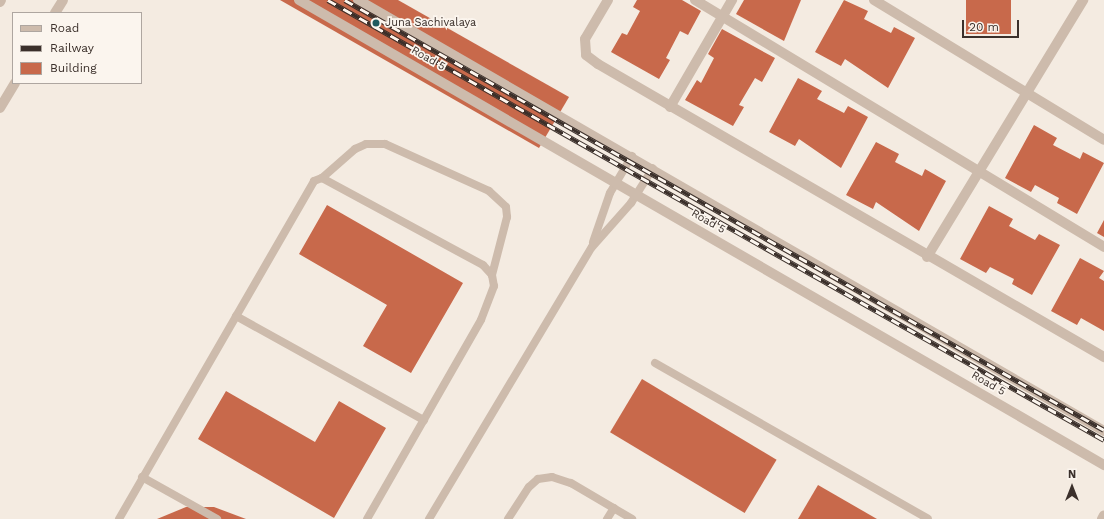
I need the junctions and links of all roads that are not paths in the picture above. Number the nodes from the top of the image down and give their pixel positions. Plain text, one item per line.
1 (63, 0) edge
2 (299, 0) edge
3 (358, 0) edge
4 (608, 0) edge
5 (696, 0) edge
6 (732, 0) edge
7 (874, 0) edge
8 (1083, 0) edge
9 (56, 12) edge
10 (722, 16) junction
11 (14, 84) edge
12 (1027, 94) junction
13 (670, 106) junction
14 (0, 108) edge
15 (1104, 140) edge
16 (632, 156) junction
17 (653, 168) junction
18 (979, 174) junction
19 (322, 178) junction
20 (616, 183) junction
21 (635, 194) junction
22 (592, 247) junction
23 (1104, 247) edge
24 (927, 257) junction
25 (492, 275) junction
26 (236, 316) junction
27 (1104, 357) edge
28 (655, 363) dead end
29 (424, 420) junction
30 (1104, 431) edge
31 (1104, 465) edge
32 (142, 477) junction
33 (614, 508) junction
34 (1104, 515) edge
35 (119, 519) edge
36 (217, 519) edge
37 (367, 519) edge
38 (429, 519) edge
39 (508, 519) edge
40 (607, 519) edge
41 (632, 519) edge
42 (928, 519) edge
43 (1102, 519) edge

1 - 9 street
2 - 20 street, Road 5
3 - 16 street, Road 5
4 - 13 street
5 - 10 street
6 - 10 street
7 - 12 street
8 - 12 street
10 - 13 street
10 - 18 street
11 - 14 street
12 - 15 street
12 - 18 street
13 - 24 street
16 - 17 street, Road 5
16 - 20 lane
17 - 21 lane
17 - 30 street, Road 5
18 - 23 street
18 - 24 street
19 - 25 lane
19 - 25 lane
19 - 26 lane
20 - 21 street, Road 5
20 - 22 lane
21 - 22 lane
21 - 31 street, Road 5
22 - 38 lane
24 - 27 street
25 - 29 lane
26 - 29 lane
26 - 32 lane
28 - 42 lane
29 - 37 lane
32 - 35 lane
32 - 36 lane
33 - 39 lane
33 - 40 lane
33 - 41 lane
34 - 43 street

